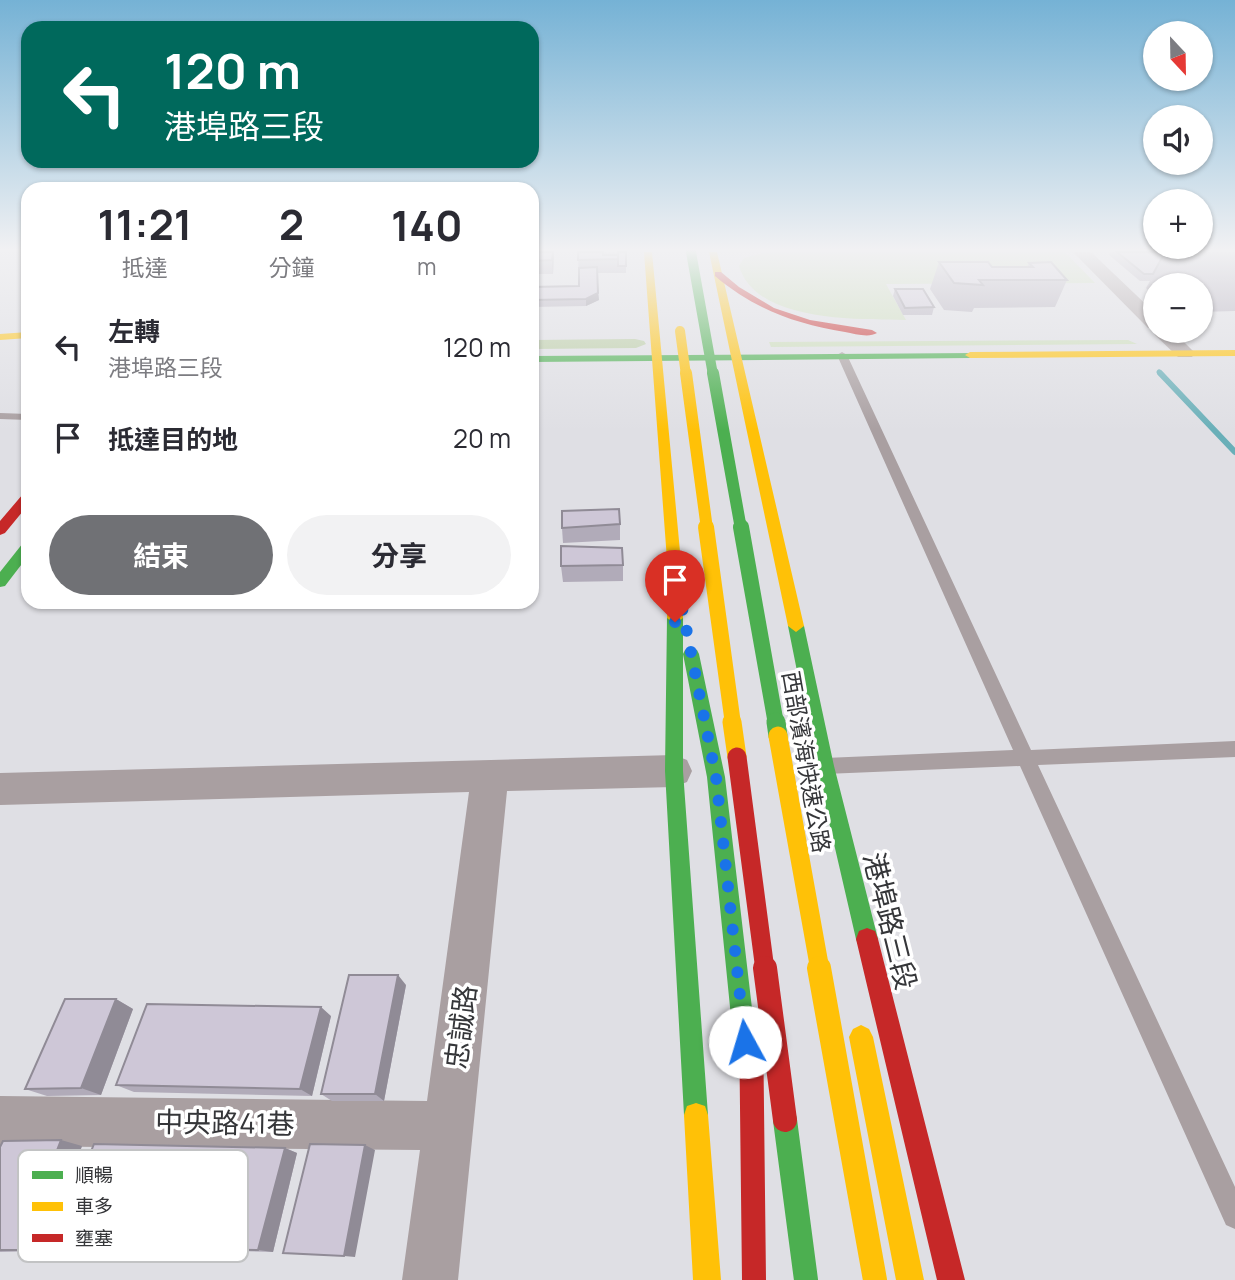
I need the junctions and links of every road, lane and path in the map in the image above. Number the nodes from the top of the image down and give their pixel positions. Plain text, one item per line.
1 (648, 312) edge
2 (702, 312) edge
3 (726, 312) edge
4 (769, 312) edge
5 (678, 316) dead end
6 (648, 333) junction
7 (731, 334) junction
8 (750, 334) dead end
9 (784, 334) dead end
10 (21, 336) edge
11 (0, 337) edge
12 (1172, 343) edge
13 (1185, 353) junction
14 (1235, 353) edge
15 (842, 355) junction
16 (736, 356) junction
17 (657, 358) junction
18 (539, 359) edge
19 (0, 416) edge
20 (21, 416) edge
21 (21, 504) edge
22 (0, 530) edge
23 (21, 555) edge
24 (675, 573) junction
25 (785, 573) junction
26 (0, 582) edge
27 (805, 749) dead end
28 (1235, 749) edge
29 (1023, 756) junction
30 (825, 766) junction
31 (674, 771) junction
32 (490, 775) junction
33 (0, 789) edge
34 (749, 848) junction
35 (858, 1021) dead end
36 (0, 1121) edge
37 (449, 1126) junction
38 (1235, 1216) edge
39 (430, 1280) edge
40 (707, 1280) edge
41 (754, 1280) edge
42 (771, 1280) edge
43 (806, 1280) edge
44 (876, 1280) edge
45 (910, 1280) edge
46 (951, 1280) edge

1 - 6 main road
2 - 44 main road, 西部濱海快速公路, bridge
3 - 7 main road, 港埠路三段
4 - 9 main road
5 - 34 main road, bridge
6 - 7 main road
6 - 17 main road
7 - 8 main road
7 - 16 main road, 港埠路三段
10 - 11 main road
12 - 13 street
13 - 14 main road
13 - 15 main road
15 - 16 main road
15 - 29 lane
16 - 17 main road
16 - 25 main road, 港埠路三段
17 - 18 main road
17 - 24 main road
19 - 20 lane
21 - 22 main road
23 - 26 main road
24 - 31 main road
24 - 42 main road
25 - 27 main road, 港埠路三段
25 - 30 main road, 港埠路三段
28 - 29 lane
29 - 30 lane
29 - 38 lane
30 - 46 main road, 港埠路三段
31 - 32 street
31 - 40 main road
32 - 33 street
32 - 37 street, 忠誠路
34 - 41 main road, bridge
34 - 43 main road, bridge
35 - 45 main road
36 - 37 street, 中央路41巷
37 - 39 street, 忠誠路

